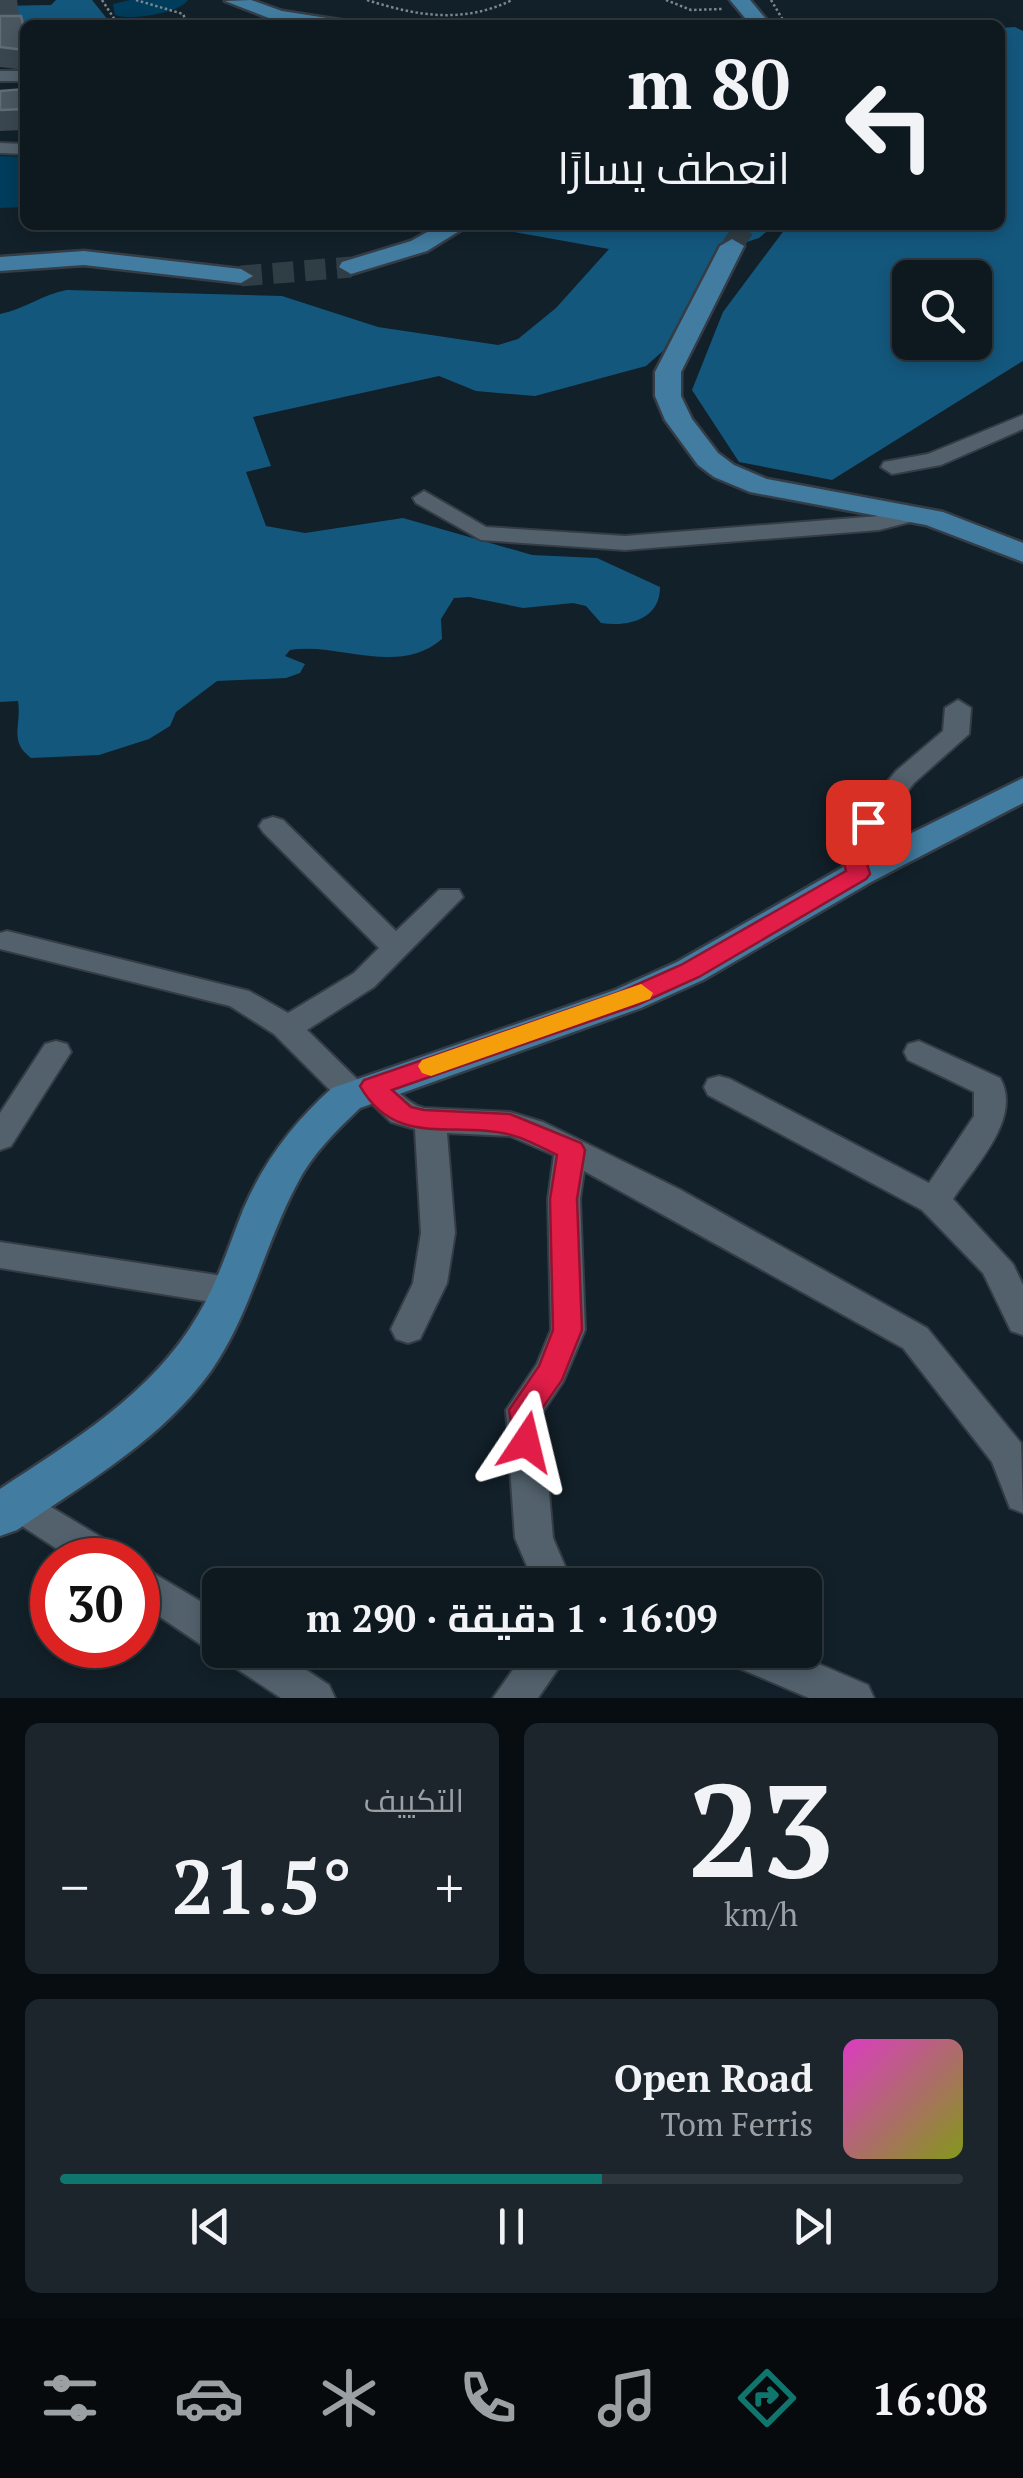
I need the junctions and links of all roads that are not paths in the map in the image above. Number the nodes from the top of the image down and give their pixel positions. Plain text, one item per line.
1 (235, 1) edge
2 (306, 20) edge
3 (448, 230) edge
4 (732, 246) tunnel mouth
5 (0, 264) edge
6 (350, 267) tunnel mouth
7 (240, 276) tunnel mouth
8 (1023, 422) edge
9 (892, 467) dead end
10 (424, 498) dead end
11 (914, 514) junction
12 (1023, 553) edge
13 (958, 708) dead end
14 (1023, 789) edge
15 (273, 826) dead end
16 (858, 874) junction
17 (449, 896) dead end
18 (7, 941) dead end
19 (396, 948) junction
20 (287, 1028) junction
21 (56, 1052) dead end
22 (919, 1052) dead end
23 (719, 1087) dead end
24 (363, 1091) junction
25 (430, 1120) junction
26 (0, 1138) edge
27 (572, 1150) junction
28 (934, 1201) junction
29 (0, 1255) edge
30 (230, 1291) junction
31 (1023, 1321) edge
32 (408, 1329) dead end
33 (1023, 1496) edge
34 (9, 1509) edge
35 (64, 1538) edge
36 (547, 1568) edge
37 (160, 1595) edge
38 (202, 1623) edge
39 (269, 1668) edge
40 (537, 1668) edge
41 (784, 1668) edge
42 (315, 1698) edge
43 (513, 1698) edge
44 (854, 1698) edge

1 - 2 main road
3 - 6 main road
4 - 11 main road
5 - 7 main road
8 - 9 street
10 - 11 street
11 - 12 main road
13 - 16 street
14 - 16 main road
15 - 19 street
16 - 24 main road
17 - 19 street
18 - 20 street
19 - 20 street
20 - 24 street
21 - 26 street
22 - 28 street
23 - 28 street
24 - 25 street
24 - 30 main road
25 - 27 street
25 - 32 street
27 - 33 street
27 - 36 street
28 - 31 street
29 - 30 street
30 - 34 main road
34 - 35 street
37 - 38 street
39 - 42 street
40 - 43 street
41 - 44 street

